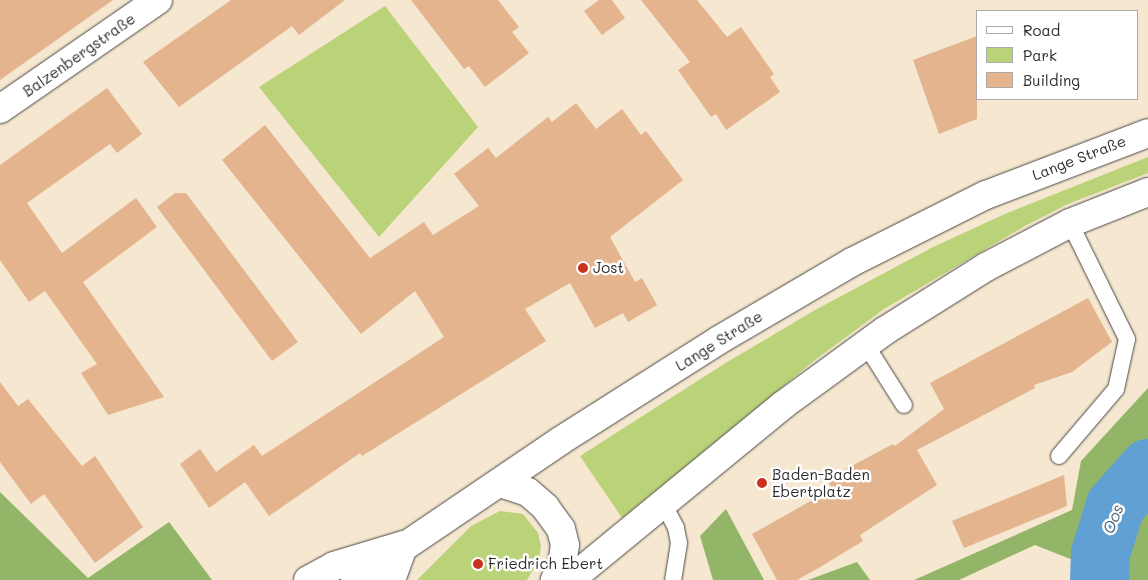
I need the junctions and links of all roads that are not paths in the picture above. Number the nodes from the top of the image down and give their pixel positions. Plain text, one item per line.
1 (158, 0) edge
2 (0, 109) edge
3 (1148, 133) edge
4 (1148, 192) edge
5 (1070, 223) junction
6 (866, 345) junction
7 (904, 405) dead end
8 (1059, 456) dead end
9 (500, 483) junction
10 (664, 506) junction
11 (404, 545) junction
12 (308, 580) edge
13 (355, 580) edge
14 (391, 580) edge
15 (555, 580) edge
16 (570, 580) edge
17 (673, 580) edge

1 - 2 main road, Balzenbergstraße
3 - 9 main road, Lange Straße
4 - 5 main road
5 - 6 main road
5 - 8 lane
6 - 7 lane
6 - 10 main road
9 - 11 main road, Lange Straße
9 - 15 main road
10 - 16 main road
10 - 17 lane
11 - 12 main road, Lange Straße
11 - 13 main road
11 - 14 main road

